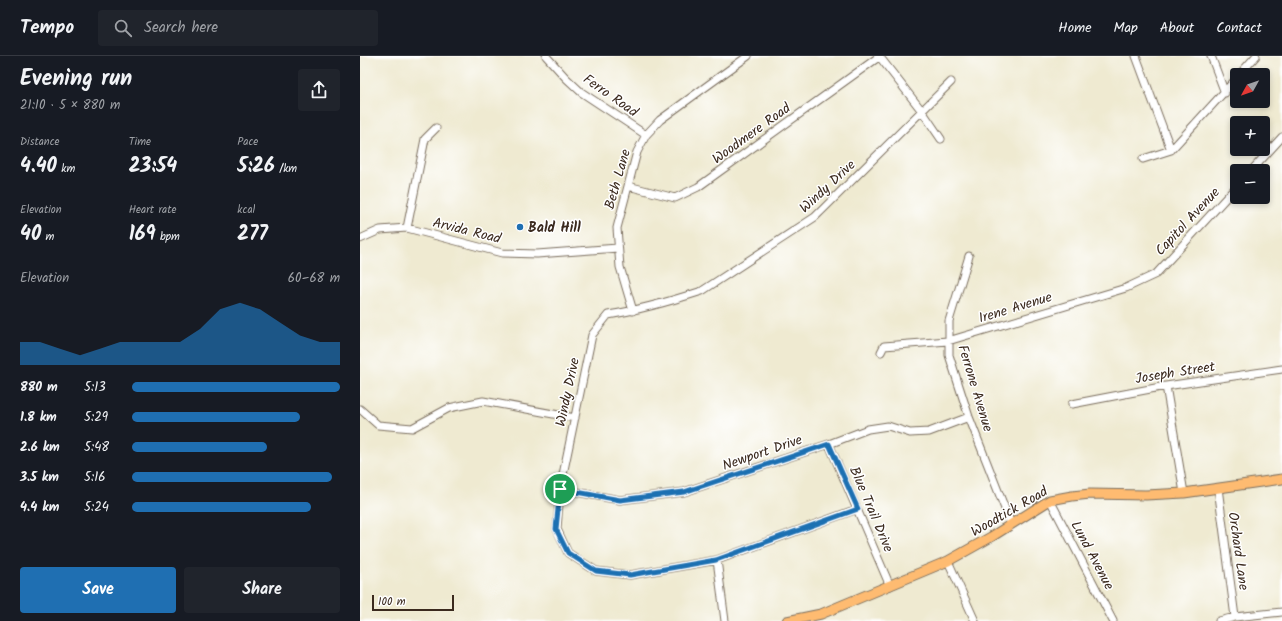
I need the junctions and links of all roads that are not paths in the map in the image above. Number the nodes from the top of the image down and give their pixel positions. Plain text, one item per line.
1 (546, 56) edge
2 (748, 56) edge
3 (880, 56) edge
4 (1136, 56) edge
5 (1211, 56) edge
6 (1256, 56) edge
7 (1246, 68) edge
8 (951, 82) dead end
9 (1230, 87) edge
10 (1225, 93) junction
11 (922, 111) junction
12 (436, 128) dead end
13 (646, 135) junction
14 (1282, 137) edge
15 (941, 139) dead end
16 (1171, 150) junction
17 (1143, 159) dead end
18 (1257, 164) edge
19 (628, 186) junction
20 (1230, 194) edge
21 (407, 228) junction
22 (360, 239) edge
23 (618, 248) junction
24 (969, 256) dead end
25 (1156, 274) joint
26 (633, 311) junction
27 (948, 341) junction
28 (881, 352) dead end
29 (1282, 369) edge
30 (1166, 386) junction
31 (1072, 404) dead end
32 (360, 409) edge
33 (969, 417) junction
34 (575, 418) junction
35 (829, 444) junction
36 (1282, 480) edge
37 (1218, 488) junction
38 (560, 489) junction
39 (1184, 493) junction
40 (1050, 500) junction
41 (858, 509) junction
42 (1011, 524) junction
43 (716, 560) junction
44 (948, 561) junction
45 (890, 586) junction
46 (1282, 612) edge
47 (1235, 617) junction
48 (725, 621) edge
49 (787, 621) edge
50 (975, 621) edge
51 (1113, 621) edge
52 (1219, 621) edge

1 - 13 street, Ferro Road
2 - 13 street, Beth Lane
3 - 11 street
3 - 19 street, Woodmere Road
4 - 16 street
5 - 10 street
6 - 7 street
8 - 11 street, Windy Drive
9 - 10 street
10 - 16 street
11 - 15 street
11 - 26 street, Windy Drive
12 - 21 street
13 - 19 street, Beth Lane
14 - 18 street
16 - 17 street
19 - 23 street, Beth Lane
20 - 25 street, Capitol Avenue
21 - 22 street, Arvida Road
21 - 23 street, Arvida Road
23 - 26 street, Beth Lane
24 - 27 street, Ferrone Avenue
25 - 27 street, Irene Avenue
26 - 34 street, Windy Drive
27 - 28 street, Irene Avenue
27 - 33 street, Ferrone Avenue
29 - 30 street, Joseph Street
30 - 31 street, Joseph Street
30 - 39 street
32 - 34 street
33 - 35 street, Newport Drive
33 - 42 street, Ferrone Avenue
34 - 38 street, Windy Drive
35 - 38 street, Newport Drive
35 - 41 street, Blue Trail Drive
36 - 37 main road, Woodtick Road
37 - 39 main road, Woodtick Road
37 - 47 street, Orchard Lane
38 - 43 street, Windy Drive
39 - 40 main road, Woodtick Road
40 - 42 main road, Woodtick Road
40 - 51 street, Lund Avenue
41 - 43 street, Windy Drive
41 - 45 street, Blue Trail Drive
42 - 44 main road, Woodtick Road
43 - 48 street
44 - 45 main road, Woodtick Road
44 - 50 street
45 - 49 main road, Woodtick Road
46 - 47 street
47 - 52 street

